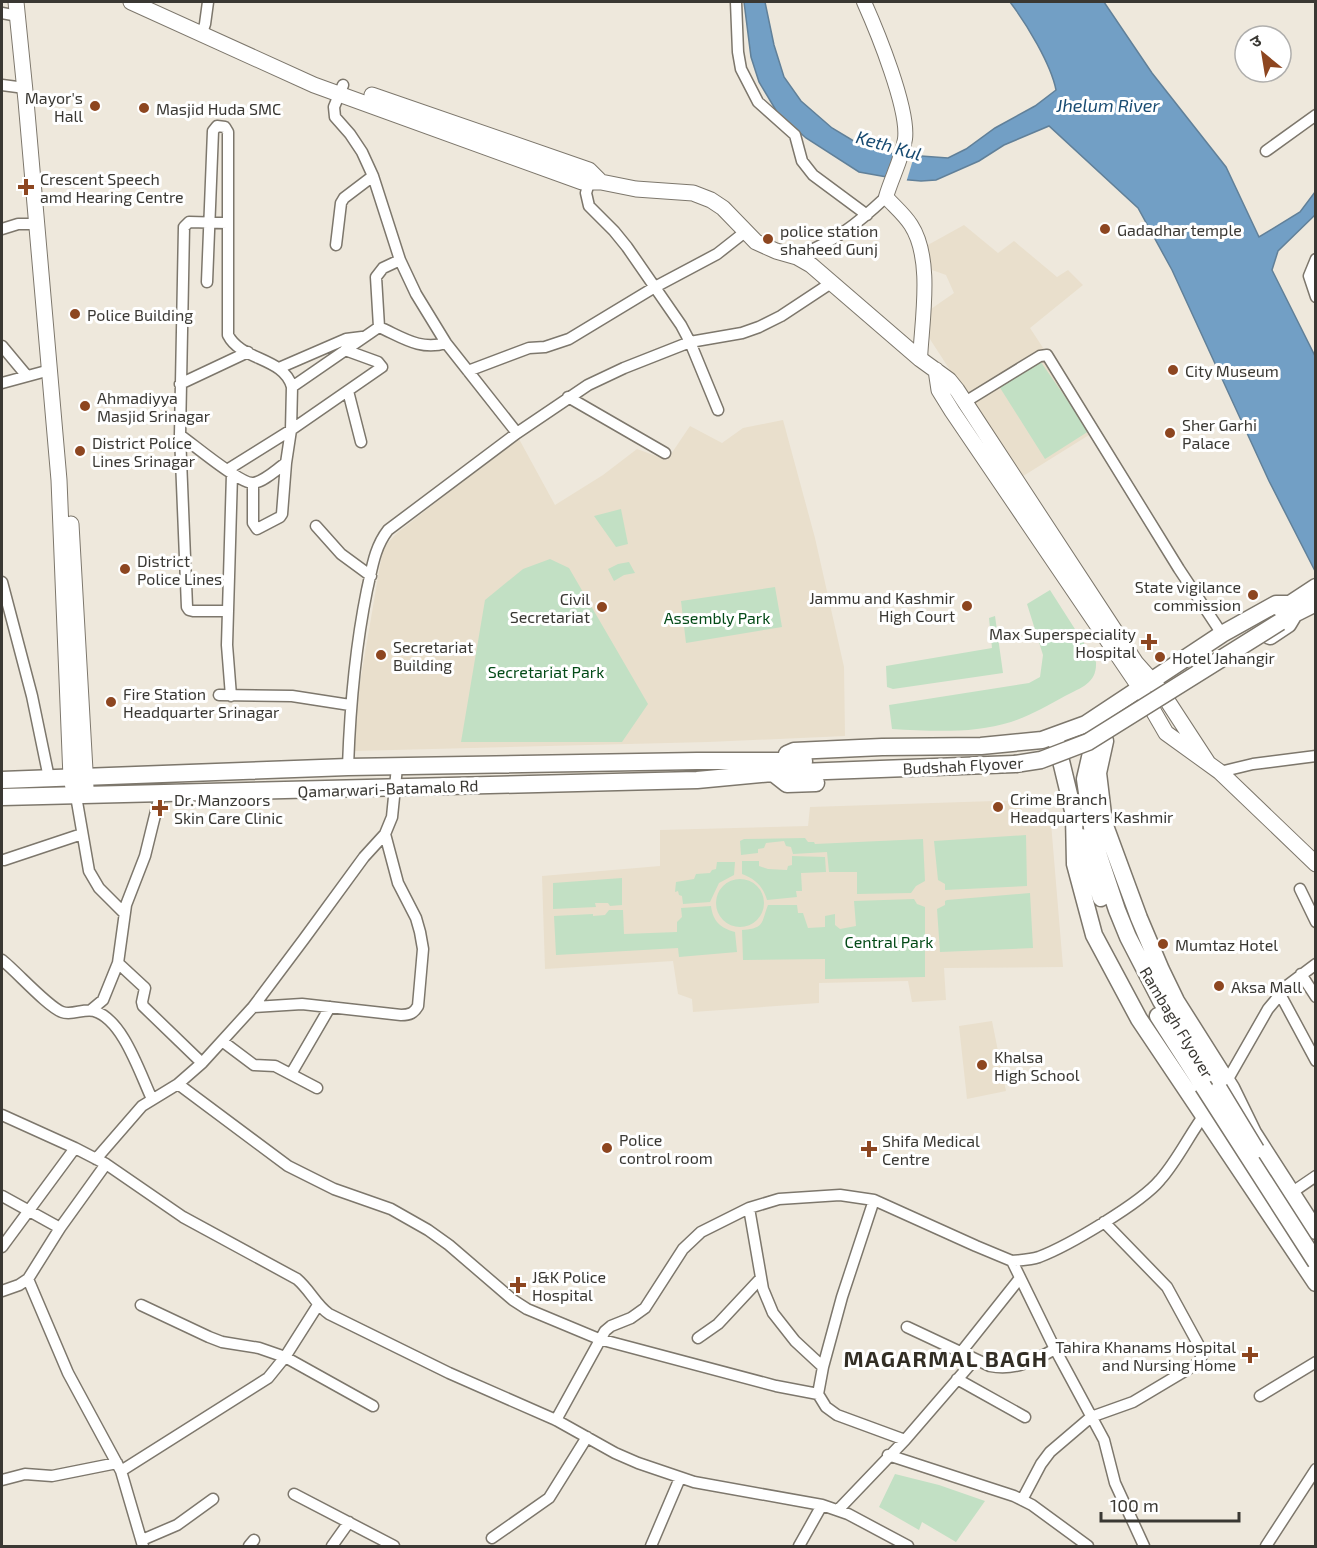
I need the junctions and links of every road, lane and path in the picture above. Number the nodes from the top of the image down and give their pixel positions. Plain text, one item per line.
1 (130, 2) edge
2 (154, 2) edge
3 (208, 2) edge
4 (736, 2) edge
5 (864, 2) edge
6 (19, 6) edge
7 (2, 13) edge
8 (203, 28) junction
9 (3, 85) edge
10 (25, 88) junction
11 (341, 90) junction
12 (2, 98) edge
13 (1316, 115) edge
14 (1266, 151) dead end
15 (373, 176) junction
16 (595, 182) junction
17 (886, 194) junction
18 (867, 215) junction
19 (210, 222) junction
20 (227, 223) junction
21 (37, 224) junction
22 (2, 229) edge
23 (745, 232) junction
24 (336, 245) dead end
25 (797, 256) junction
26 (1316, 259) edge
27 (400, 260) junction
28 (207, 282) dead end
29 (831, 283) junction
30 (656, 287) junction
31 (1316, 297) edge
32 (378, 327) junction
33 (363, 337) junction
34 (690, 342) junction
35 (446, 343) junction
36 (2, 346) edge
37 (345, 350) junction
38 (248, 352) junction
39 (920, 358) junction
40 (279, 368) junction
41 (50, 370) junction
42 (936, 370) junction
43 (468, 371) junction
44 (27, 376) junction
45 (2, 383) edge
46 (180, 384) junction
47 (292, 387) junction
48 (348, 392) junction
49 (568, 397) junction
50 (965, 402) junction
51 (718, 410) dead end
52 (291, 430) junction
53 (517, 433) junction
54 (180, 435) junction
55 (361, 442) dead end
56 (665, 453) dead end
57 (286, 463) junction
58 (229, 472) junction
59 (254, 483) junction
60 (316, 526) dead end
61 (371, 576) junction
62 (2, 582) edge
63 (1312, 598) edge
64 (228, 612) junction
65 (1285, 613) junction
66 (1222, 634) junction
67 (1146, 684) junction
68 (219, 695) dead end
69 (231, 696) junction
70 (350, 705) junction
71 (1160, 706) junction
72 (1055, 736) junction
73 (1099, 744) junction
74 (1316, 756) edge
75 (1062, 762) junction
76 (397, 767) junction
77 (773, 767) junction
78 (348, 768) junction
79 (1214, 768) junction
80 (77, 777) junction
81 (49, 778) junction
82 (2, 780) edge
83 (396, 788) junction
84 (81, 795) junction
85 (160, 795) junction
86 (2, 797) edge
87 (1074, 815) junction
88 (1104, 823) junction
89 (82, 834) junction
90 (384, 834) junction
91 (4, 860) dead end
92 (1316, 864) edge
93 (1109, 887) junction
94 (1300, 889) dead end
95 (124, 913) junction
96 (1316, 922) edge
97 (2, 960) edge
98 (118, 963) junction
99 (1316, 964) edge
100 (1301, 974) junction
101 (1280, 994) junction
102 (1316, 997) edge
103 (253, 1006) junction
104 (330, 1006) junction
105 (91, 1010) junction
106 (222, 1041) junction
107 (1316, 1061) edge
108 (202, 1064) junction
109 (291, 1074) junction
110 (1227, 1081) junction
111 (178, 1084) junction
112 (317, 1088) dead end
113 (152, 1099) junction
114 (1204, 1114) junction
115 (2, 1115) edge
116 (75, 1148) junction
117 (101, 1162) junction
118 (1316, 1176) edge
119 (1291, 1193) junction
120 (2, 1196) edge
121 (874, 1200) junction
122 (750, 1208) junction
123 (30, 1210) junction
124 (1104, 1222) junction
125 (60, 1228) junction
126 (1316, 1231) edge
127 (1316, 1242) edge
128 (2, 1247) edge
129 (1012, 1261) junction
130 (1316, 1262) edge
131 (761, 1278) junction
132 (1020, 1278) junction
133 (28, 1279) junction
134 (1316, 1283) edge
135 (2, 1291) edge
136 (141, 1305) dead end
137 (318, 1305) junction
138 (906, 1327) dead end
139 (698, 1338) dead end
140 (599, 1339) junction
141 (1055, 1349) junction
142 (962, 1351) junction
143 (285, 1357) junction
144 (975, 1359) junction
145 (1316, 1362) edge
146 (823, 1367) junction
147 (957, 1379) junction
148 (818, 1394) junction
149 (1260, 1396) dead end
150 (373, 1406) dead end
151 (1025, 1417) dead end
152 (1091, 1417) junction
153 (556, 1420) junction
154 (587, 1437) junction
155 (904, 1440) junction
156 (888, 1455) junction
157 (119, 1467) junction
158 (1316, 1469) edge
159 (680, 1478) junction
160 (2, 1480) edge
161 (294, 1494) dead end
162 (213, 1499) dead end
163 (1022, 1500) junction
164 (822, 1505) junction
165 (838, 1510) junction
166 (349, 1522) junction
167 (492, 1538) dead end
168 (143, 1543) edge
169 (332, 1546) edge
170 (394, 1546) edge
171 (651, 1546) edge
172 (799, 1546) edge
173 (908, 1546) edge
174 (1088, 1546) edge
175 (1144, 1546) edge
176 (1266, 1546) edge

1 - 8 main road
2 - 8 main road
3 - 8 street
4 - 18 street
5 - 17 street
6 - 7 street
6 - 10 main road
6 - 80 main road
8 - 11 main road
9 - 10 street
9 - 12 street
10 - 21 main road
11 - 15 street
11 - 16 main road
13 - 14 street
15 - 24 street
15 - 27 street
16 - 23 main road
16 - 30 street
17 - 18 street
17 - 39 street
18 - 25 street
19 - 20 street
19 - 20 street
19 - 28 street
19 - 46 street
20 - 38 street
21 - 22 street
21 - 41 main road
23 - 25 main road
23 - 30 street
25 - 29 main road
26 - 31 street
27 - 32 street
27 - 35 street
29 - 34 street
29 - 39 main road
30 - 34 street
30 - 43 street
32 - 33 street
32 - 35 street
33 - 37 street
33 - 40 street
34 - 49 street
34 - 51 street
35 - 43 street
36 - 44 street
37 - 47 street
37 - 48 street
38 - 40 street
38 - 46 street
39 - 42 main road
40 - 47 street
41 - 44 street
41 - 80 main road
42 - 50 main road
42 - 67 main road
43 - 53 street
44 - 45 street
46 - 54 street
47 - 52 street
48 - 52 street
48 - 55 street
49 - 53 street
49 - 56 street
50 - 66 street
50 - 67 main road
52 - 57 street
52 - 58 street
53 - 61 street
54 - 58 street
54 - 64 street
57 - 59 street
57 - 59 street
58 - 59 street
58 - 64 street
60 - 61 street
61 - 70 street
62 - 81 street
63 - 65 main road
64 - 69 street
65 - 66 main road
65 - 71 main road
65 - 77 main road, Budshah Flyover, bridge
66 - 67 main road
67 - 71 main road
67 - 72 main road
68 - 69 street
69 - 70 street
70 - 78 street
71 - 73 main road
71 - 79 main road
72 - 75 main road
72 - 77 main road
73 - 75 main road
73 - 88 main road
73 - 93 main road, Rambagh Flyover
74 - 79 street
75 - 77 main road
75 - 87 main road
76 - 77 main road, Qamarwari-Batamalo Rd
76 - 78 main road, Qamarwari-Batamalo Rd
76 - 83 street
77 - 83 main road, Qamarwari-Batamalo Rd
78 - 80 main road, Qamarwari-Batamalo Rd
79 - 92 main road
80 - 81 main road, Qamarwari-Batamalo Rd
80 - 84 main road
81 - 82 main road, Qamarwari-Batamalo Rd
83 - 85 main road, Qamarwari-Batamalo Rd
83 - 90 street
84 - 85 main road, Qamarwari-Batamalo Rd
84 - 86 main road, Qamarwari-Batamalo Rd
84 - 89 street
85 - 95 street
87 - 114 main road
87 - 130 main road, Rambagh Flyover, bridge
88 - 93 main road
88 - 110 main road
89 - 91 street
89 - 95 street
90 - 103 street
90 - 104 street
93 - 127 main road, Rambagh Flyover, bridge
94 - 96 street
95 - 98 street
97 - 105 street
98 - 105 street
98 - 108 street
99 - 100 street
100 - 101 street
100 - 102 street
101 - 107 street
101 - 110 street
103 - 104 street
103 - 106 street
104 - 109 street
105 - 113 street
106 - 108 street
106 - 109 street
108 - 111 street
109 - 112 street
110 - 114 street
110 - 119 main road
111 - 113 street
111 - 140 street
113 - 117 street
114 - 124 street
114 - 134 main road
115 - 116 street
116 - 117 street
116 - 123 street
117 - 125 street
117 - 137 street
118 - 119 street
119 - 126 main road
120 - 123 street
121 - 122 street
121 - 129 street
121 - 146 street
122 - 131 street
122 - 140 street
123 - 125 street
123 - 128 street
124 - 129 street
124 - 152 street
125 - 133 street
129 - 132 street
131 - 139 street
131 - 146 street
132 - 141 street
132 - 142 street
133 - 135 street
133 - 157 street
136 - 143 street
137 - 143 street
137 - 153 street
138 - 142 street
140 - 148 street
140 - 153 street
141 - 144 street
141 - 152 street
142 - 144 street
143 - 150 street
143 - 157 street
144 - 147 street
145 - 149 street
146 - 148 street
147 - 151 street
147 - 155 street
148 - 155 street
152 - 163 street
152 - 175 street
153 - 154 street
154 - 159 street
154 - 167 street
155 - 156 street
156 - 163 street
156 - 165 street
157 - 160 street
157 - 168 street
158 - 176 street
159 - 164 street
159 - 171 street
161 - 166 street
162 - 168 street
163 - 174 street
164 - 165 street
164 - 172 street
165 - 173 street
166 - 169 street
166 - 170 street

